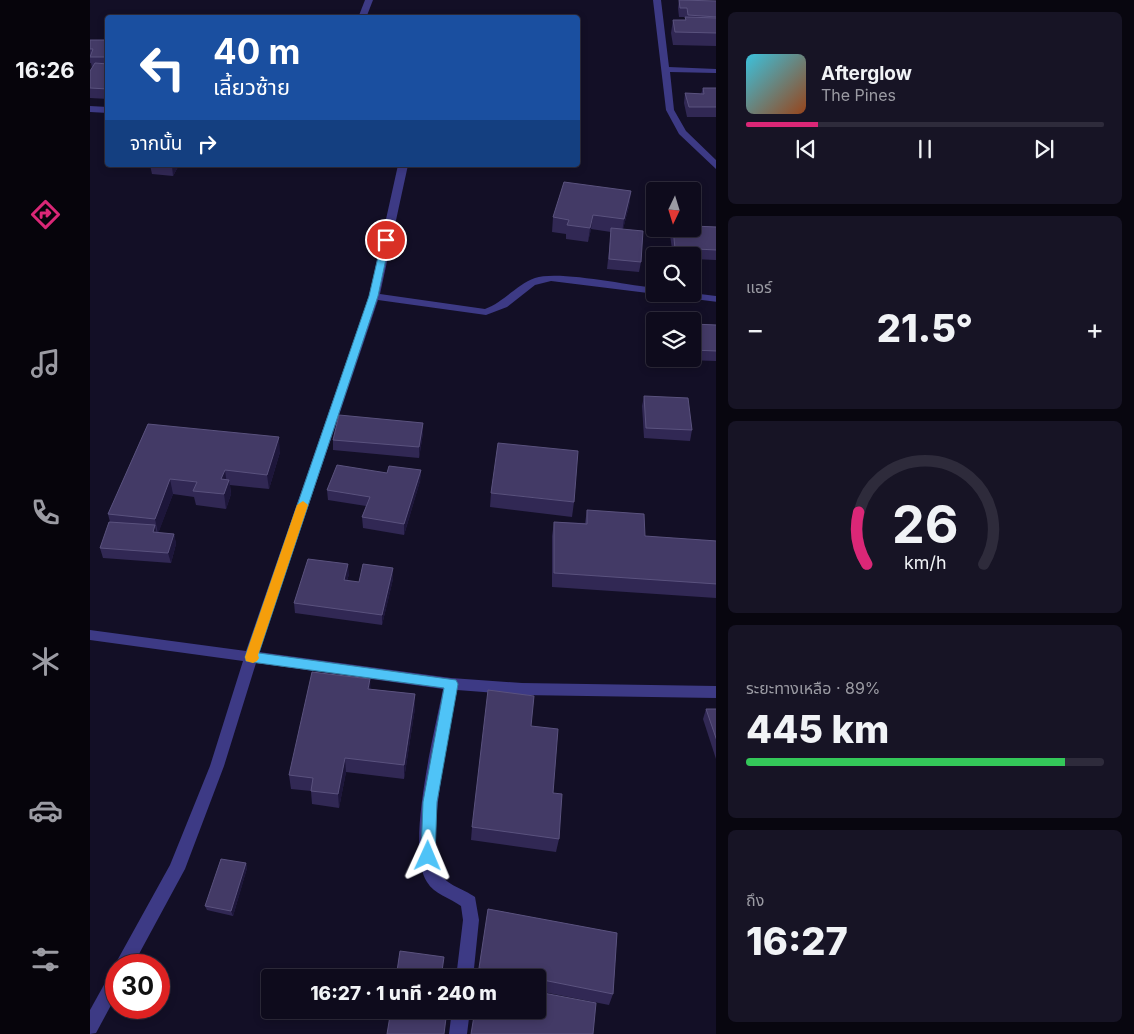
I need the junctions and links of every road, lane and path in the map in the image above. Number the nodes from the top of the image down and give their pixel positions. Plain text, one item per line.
1 (369, 0) edge
2 (657, 0) edge
3 (363, 15) edge
4 (666, 69) junction
5 (716, 71) edge
6 (90, 109) edge
7 (105, 110) edge
8 (403, 167) edge
9 (716, 167) edge
10 (646, 290) edge
11 (374, 296) junction
12 (701, 297) edge
13 (716, 299) edge
14 (90, 635) edge
15 (251, 657) junction
16 (451, 684) junction
17 (716, 692) edge
18 (130, 954) edge
19 (465, 969) edge
20 (105, 1000) edge
21 (459, 1019) edge
22 (90, 1027) edge
23 (458, 1034) edge

1 - 3 street
2 - 4 street
4 - 5 street
4 - 9 street
6 - 7 street
8 - 11 street
10 - 11 street
11 - 15 street
12 - 13 street
14 - 15 street
15 - 16 street
15 - 18 street
16 - 17 street
16 - 19 street
20 - 22 street
21 - 23 street

